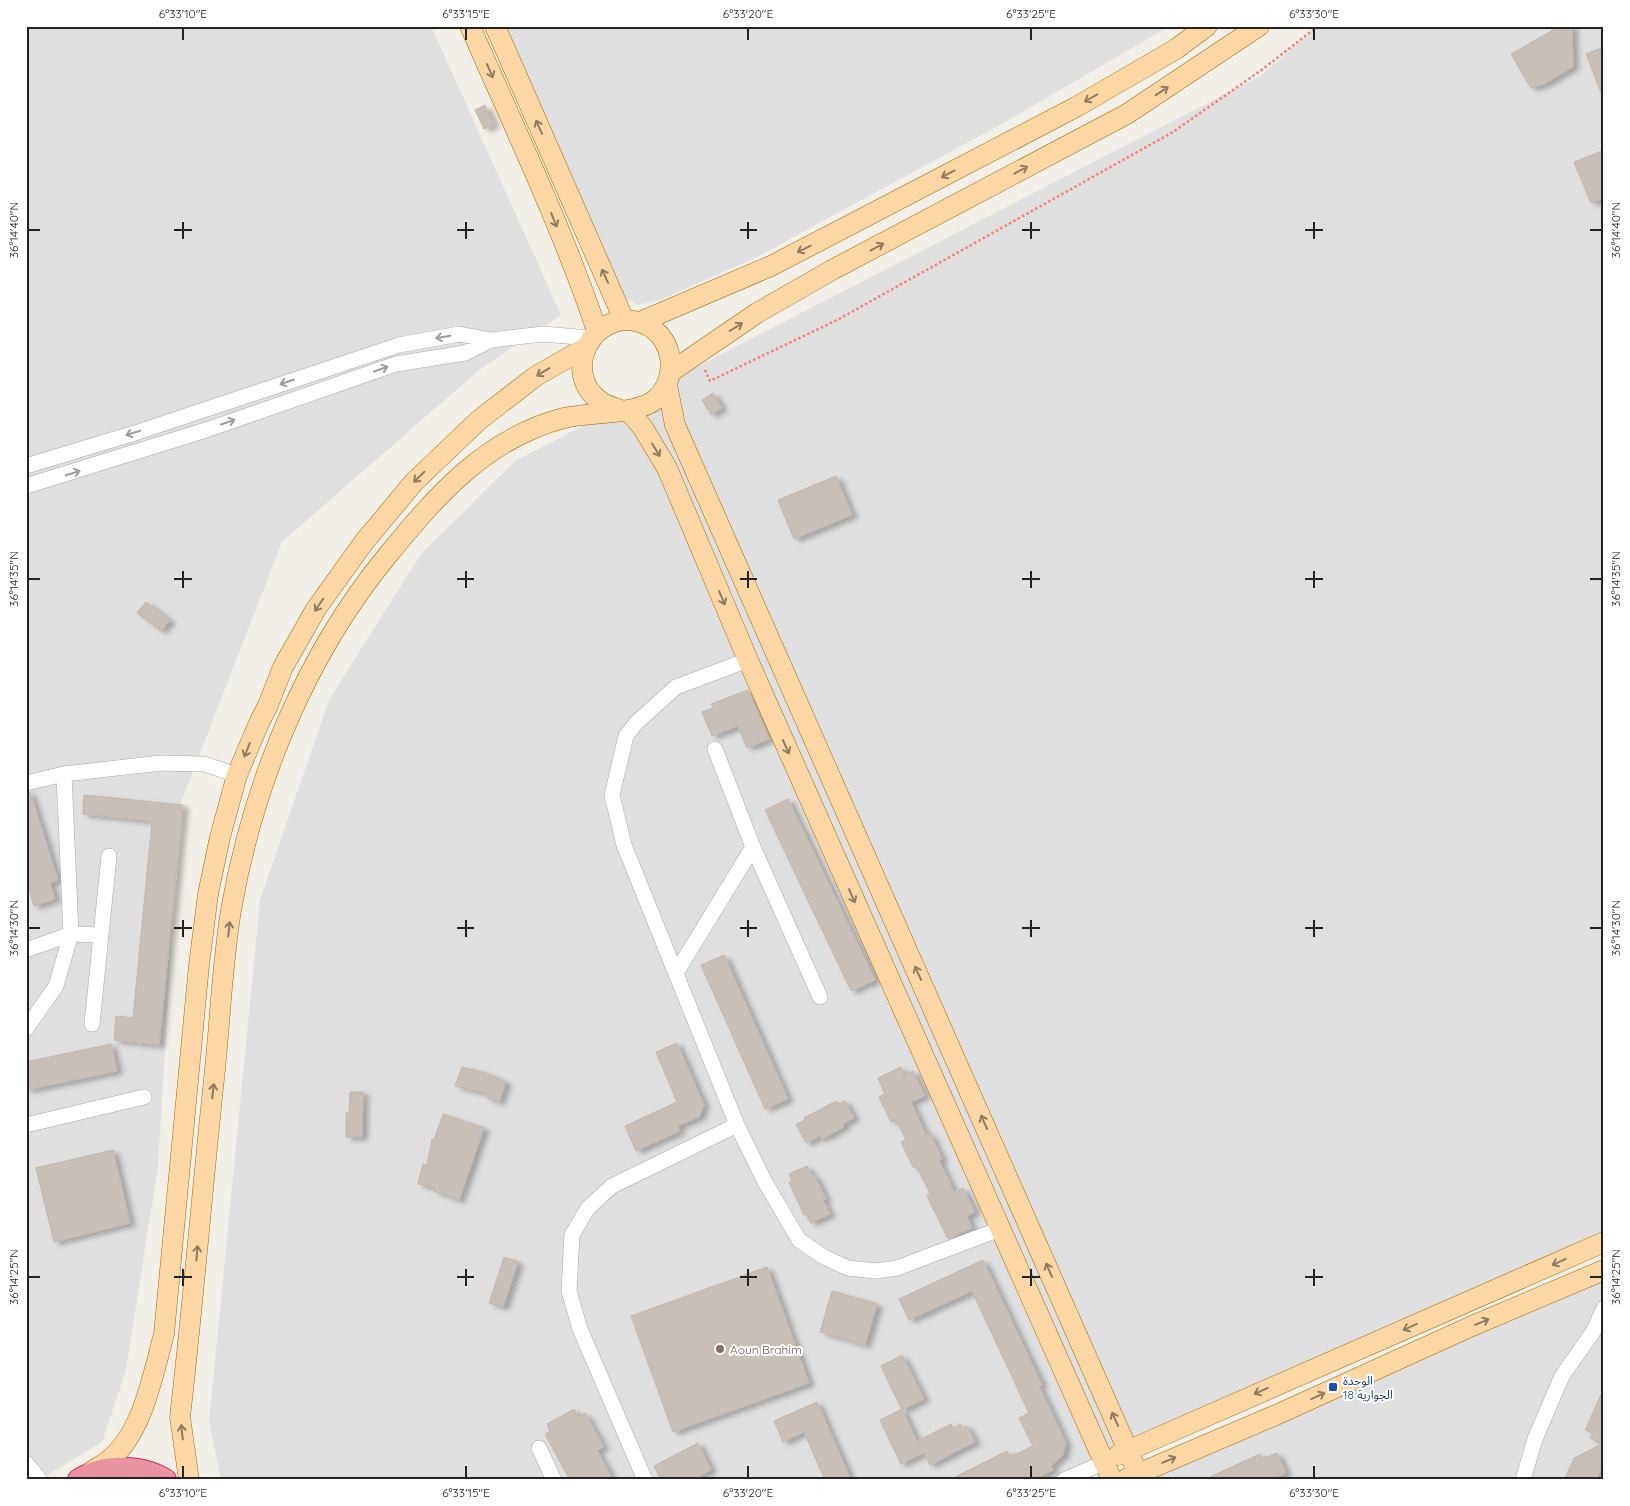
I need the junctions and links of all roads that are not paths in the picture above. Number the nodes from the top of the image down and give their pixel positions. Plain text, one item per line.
1 (470, 26) edge
2 (495, 26) edge
3 (1207, 26) edge
4 (1259, 26) edge
5 (632, 321) junction
6 (591, 339) junction
7 (491, 340) junction
8 (669, 378) junction
9 (624, 410) junction
10 (90, 446) junction
11 (98, 465) junction
12 (26, 466) edge
13 (26, 486) edge
14 (748, 660) junction
15 (715, 749) dead end
16 (64, 774) junction
17 (237, 775) junction
18 (26, 783) edge
19 (752, 847) junction
20 (109, 856) dead end
21 (71, 934) junction
22 (101, 935) junction
23 (26, 950) edge
24 (676, 973) junction
25 (820, 997) dead end
26 (92, 1024) dead end
27 (26, 1029) edge
28 (144, 1097) dead end
29 (26, 1125) edge
30 (737, 1126) junction
31 (1000, 1228) junction
32 (1604, 1242) edge
33 (1604, 1270) edge
34 (1604, 1308) edge
35 (539, 1448) dead end
36 (1129, 1450) junction
37 (26, 1463) edge
38 (1109, 1471) edge
39 (1134, 1477) edge
40 (80, 1479) edge
41 (40, 1480) edge
42 (164, 1480) edge
43 (189, 1480) edge
44 (554, 1480) edge
45 (645, 1480) edge
46 (1064, 1480) edge
47 (1523, 1480) edge

1 -> 6 main road
5 -> 2 main road
3 -> 5 main road
8 -> 4 main road
5 - 6 main road
5 - 8 main road
6 - 7 street
6 - 9 main road
6 -> 17 main road
7 -> 10 street
11 -> 7 street
8 - 9 main road
36 -> 8 main road
9 -> 14 main road
43 -> 9 main road
10 - 11 street
10 - 12 street
13 -> 11 street
14 - 24 street
14 -> 31 main road
15 - 19 street
16 - 17 street
16 - 18 street
16 - 21 street
17 - 40 main road
19 - 24 street
19 - 25 street
20 - 22 street
21 - 22 street
21 - 23 street
21 - 27 street
22 - 26 street
24 - 30 street
28 - 29 street
30 - 31 street
30 - 45 street
31 - 38 main road
32 -> 36 main road
39 -> 33 main road
34 - 47 street
35 - 44 street
36 - 38 main road
36 - 39 main road
37 - 41 street
38 - 46 street
40 - 42 highway

